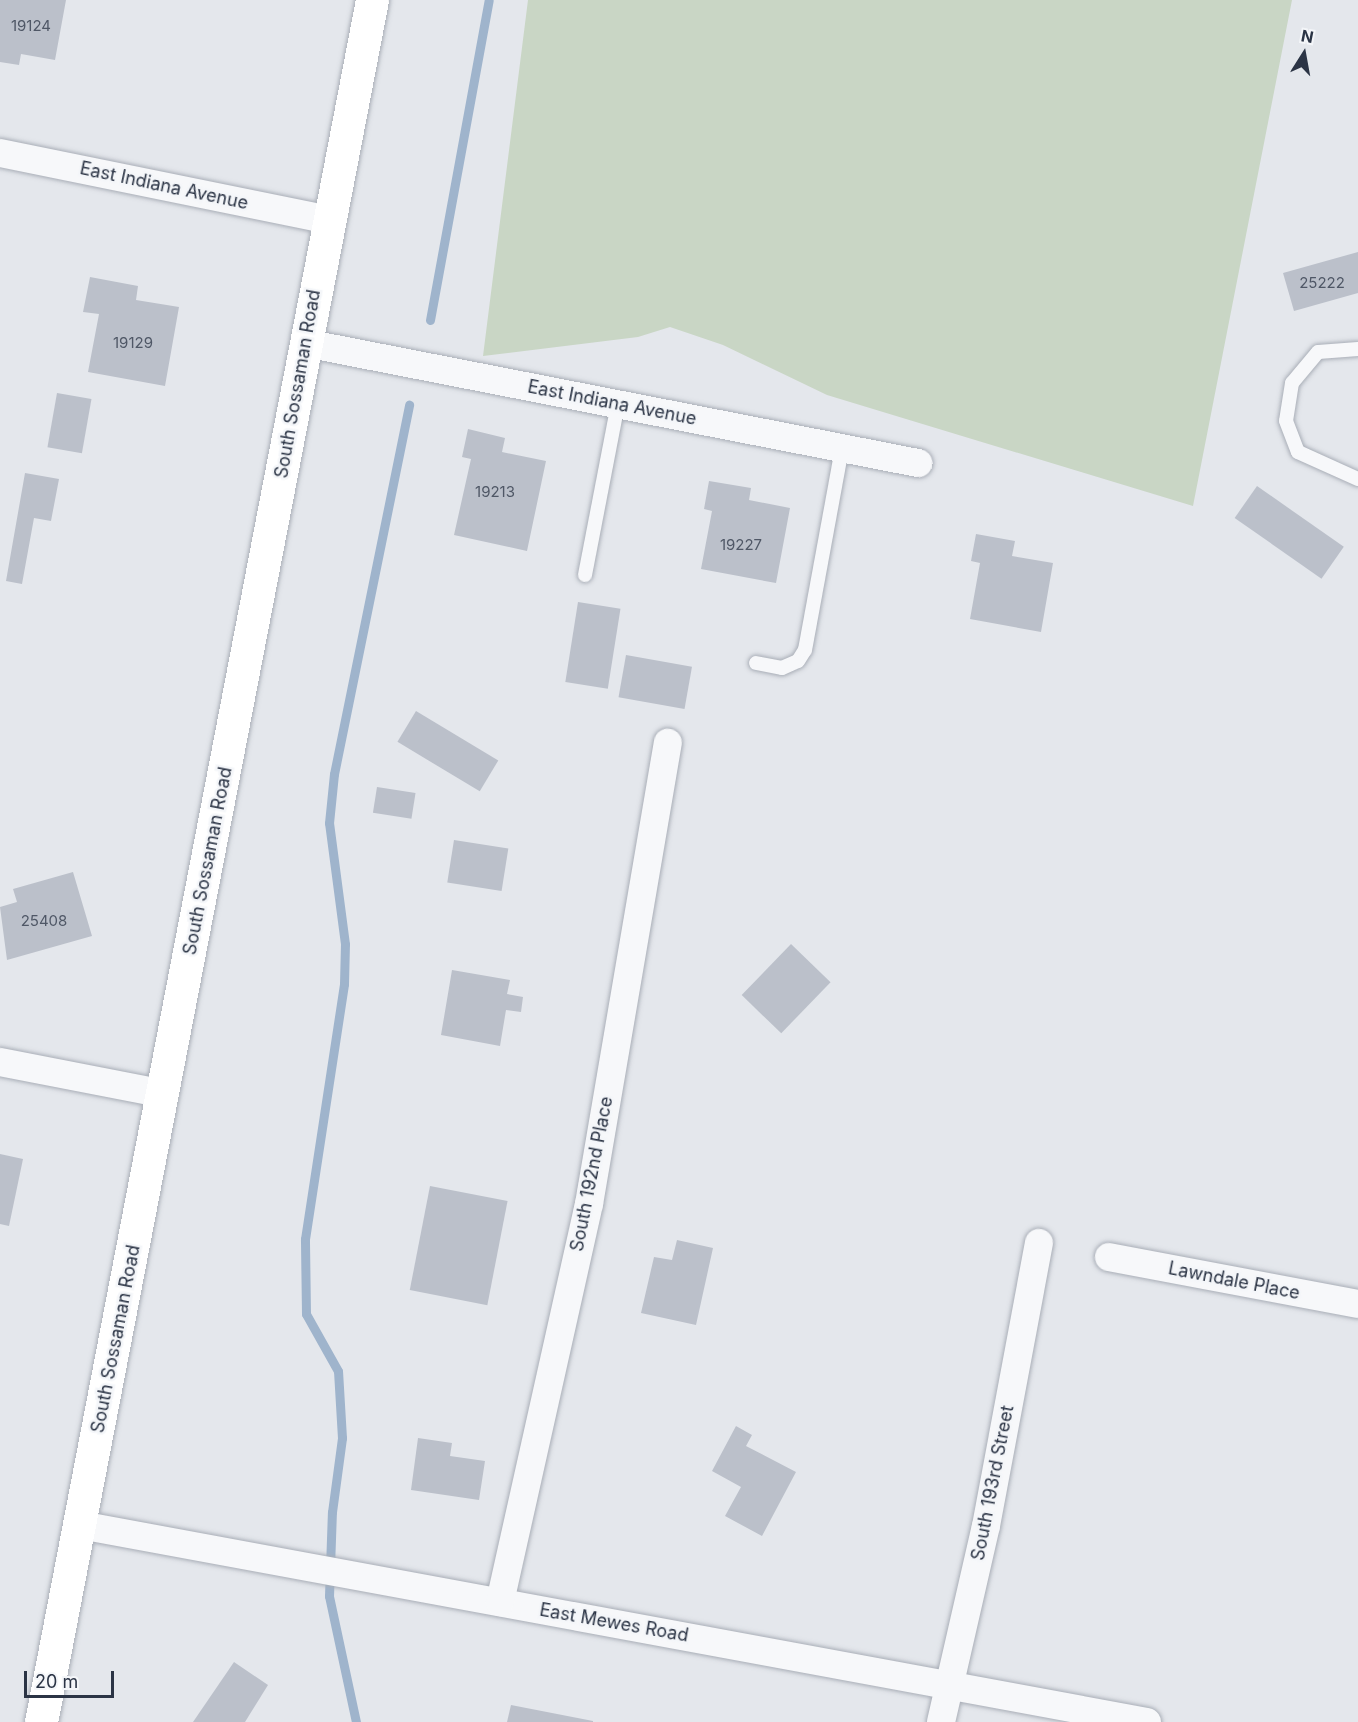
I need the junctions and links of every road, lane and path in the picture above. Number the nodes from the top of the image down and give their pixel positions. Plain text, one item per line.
1 (372, 0) edge
2 (0, 153) edge
3 (328, 220) junction
4 (305, 343) junction
5 (1358, 349) edge
6 (618, 404) junction
7 (842, 448) junction
8 (918, 463) dead end
9 (1358, 479) edge
10 (585, 575) dead end
11 (756, 663) dead end
12 (668, 743) dead end
13 (0, 1062) edge
14 (164, 1094) junction
15 (1039, 1243) dead end
16 (1109, 1257) dead end
17 (1358, 1304) edge
18 (80, 1525) junction
19 (500, 1602) junction
20 (949, 1684) junction
21 (41, 1722) edge
22 (941, 1722) edge
23 (1147, 1722) edge

1 - 3 main road, South Sossaman Road
2 - 3 street, East Indiana Avenue
3 - 4 main road, South Sossaman Road
4 - 6 street, East Indiana Avenue
4 - 14 main road, South Sossaman Road
5 - 9 lane
6 - 7 street, East Indiana Avenue
6 - 10 lane
7 - 8 street, East Indiana Avenue
7 - 11 lane
12 - 19 street, South 192nd Place
13 - 14 street
14 - 18 main road, South Sossaman Road
15 - 20 street, South 193rd Street
16 - 17 street, Lawndale Place
18 - 19 street, East Mewes Road
18 - 21 main road, South Sossaman Road
19 - 20 street, East Mewes Road
20 - 22 street, South 193rd Street
20 - 23 street, East Mewes Road

